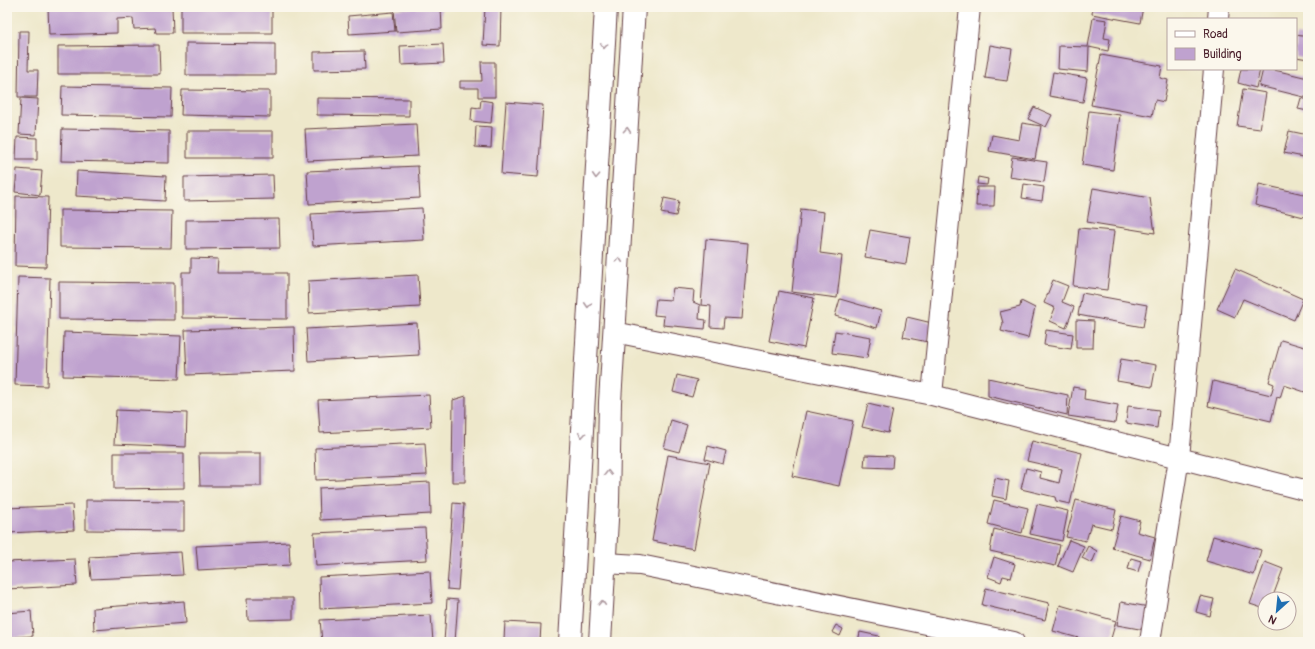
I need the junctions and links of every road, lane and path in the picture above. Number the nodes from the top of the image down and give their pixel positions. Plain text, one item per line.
1 (606, 7) edge
2 (634, 7) edge
3 (970, 7) edge
4 (1219, 7) edge
5 (1218, 18) edge
6 (1214, 70) edge
7 (614, 332) junction
8 (932, 395) junction
9 (584, 401) junction
10 (610, 402) junction
11 (1179, 458) junction
12 (1308, 491) edge
13 (604, 563) junction
14 (570, 642) edge
15 (600, 642) edge
16 (1014, 642) edge
17 (1150, 642) edge

1 -> 9 street
7 -> 2 street
3 - 8 street
4 - 5 street
6 - 11 street
7 - 8 street
7 - 10 street
8 - 11 street
9 - 10 street
9 -> 14 street
13 -> 10 street
11 - 12 street
11 - 17 street
15 -> 13 street
13 - 16 street

